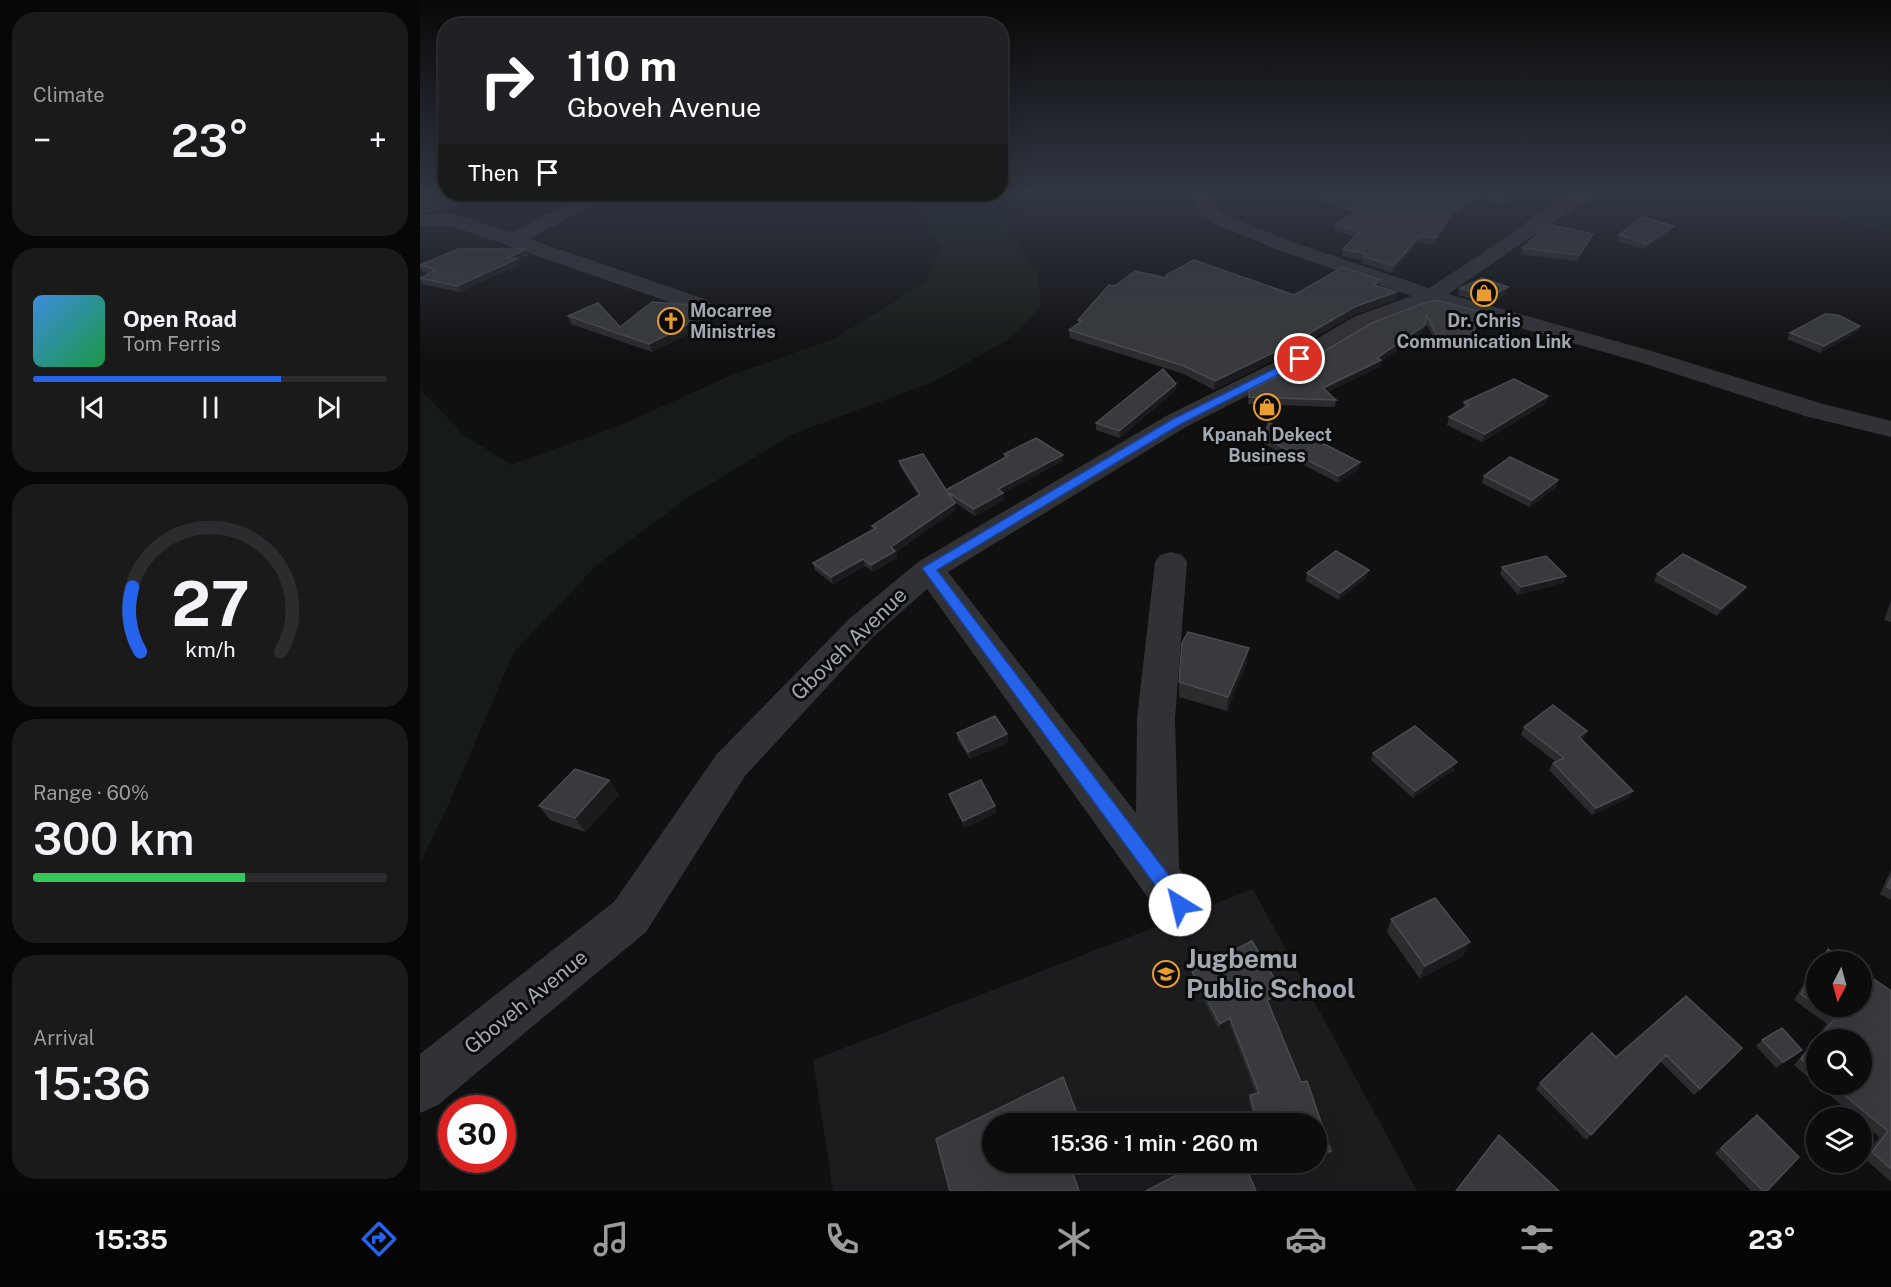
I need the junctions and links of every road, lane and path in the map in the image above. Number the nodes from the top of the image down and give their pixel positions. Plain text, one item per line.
1 (532, 248) edge
2 (1290, 248) edge
3 (1506, 248) edge
4 (1431, 296) junction
5 (700, 304) edge
6 (1891, 429) edge
7 (1171, 562) dead end
8 (929, 568) junction
9 (1157, 874) junction
10 (1180, 905) dead end
11 (420, 1088) edge

1 - 5 street
2 - 4 street
3 - 4 street, Gboveh Avenue
4 - 6 street
4 - 8 street, Gboveh Avenue
7 - 9 street
8 - 9 street
8 - 11 street, Gboveh Avenue
9 - 10 street

